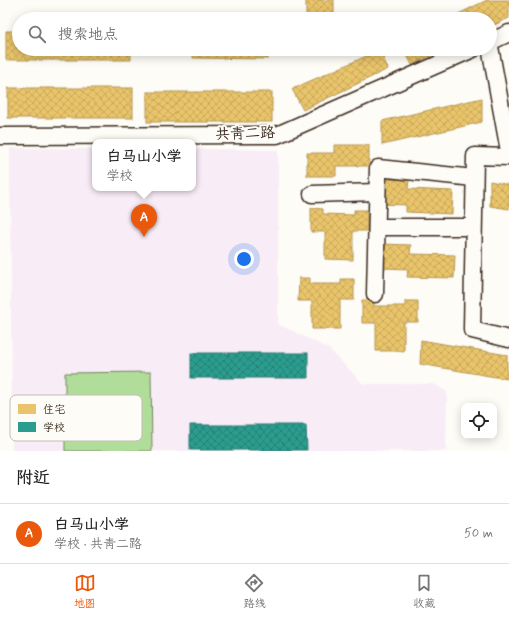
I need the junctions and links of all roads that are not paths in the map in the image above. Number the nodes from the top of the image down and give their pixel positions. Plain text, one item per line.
1 (509, 33) edge
2 (497, 39) edge
3 (457, 56) edge
4 (492, 56) edge
5 (0, 136) edge
6 (509, 151) edge
7 (509, 156) edge
8 (474, 178) junction
9 (377, 192) junction
10 (312, 194) dead end
11 (377, 228) junction
12 (473, 228) junction
13 (375, 294) dead end
14 (509, 339) edge

1 - 2 street
3 - 5 street, 共青二路
4 - 6 street
7 - 8 street
8 - 9 street
8 - 12 street
9 - 10 street
9 - 11 street
11 - 12 street
11 - 13 street
12 - 14 street

